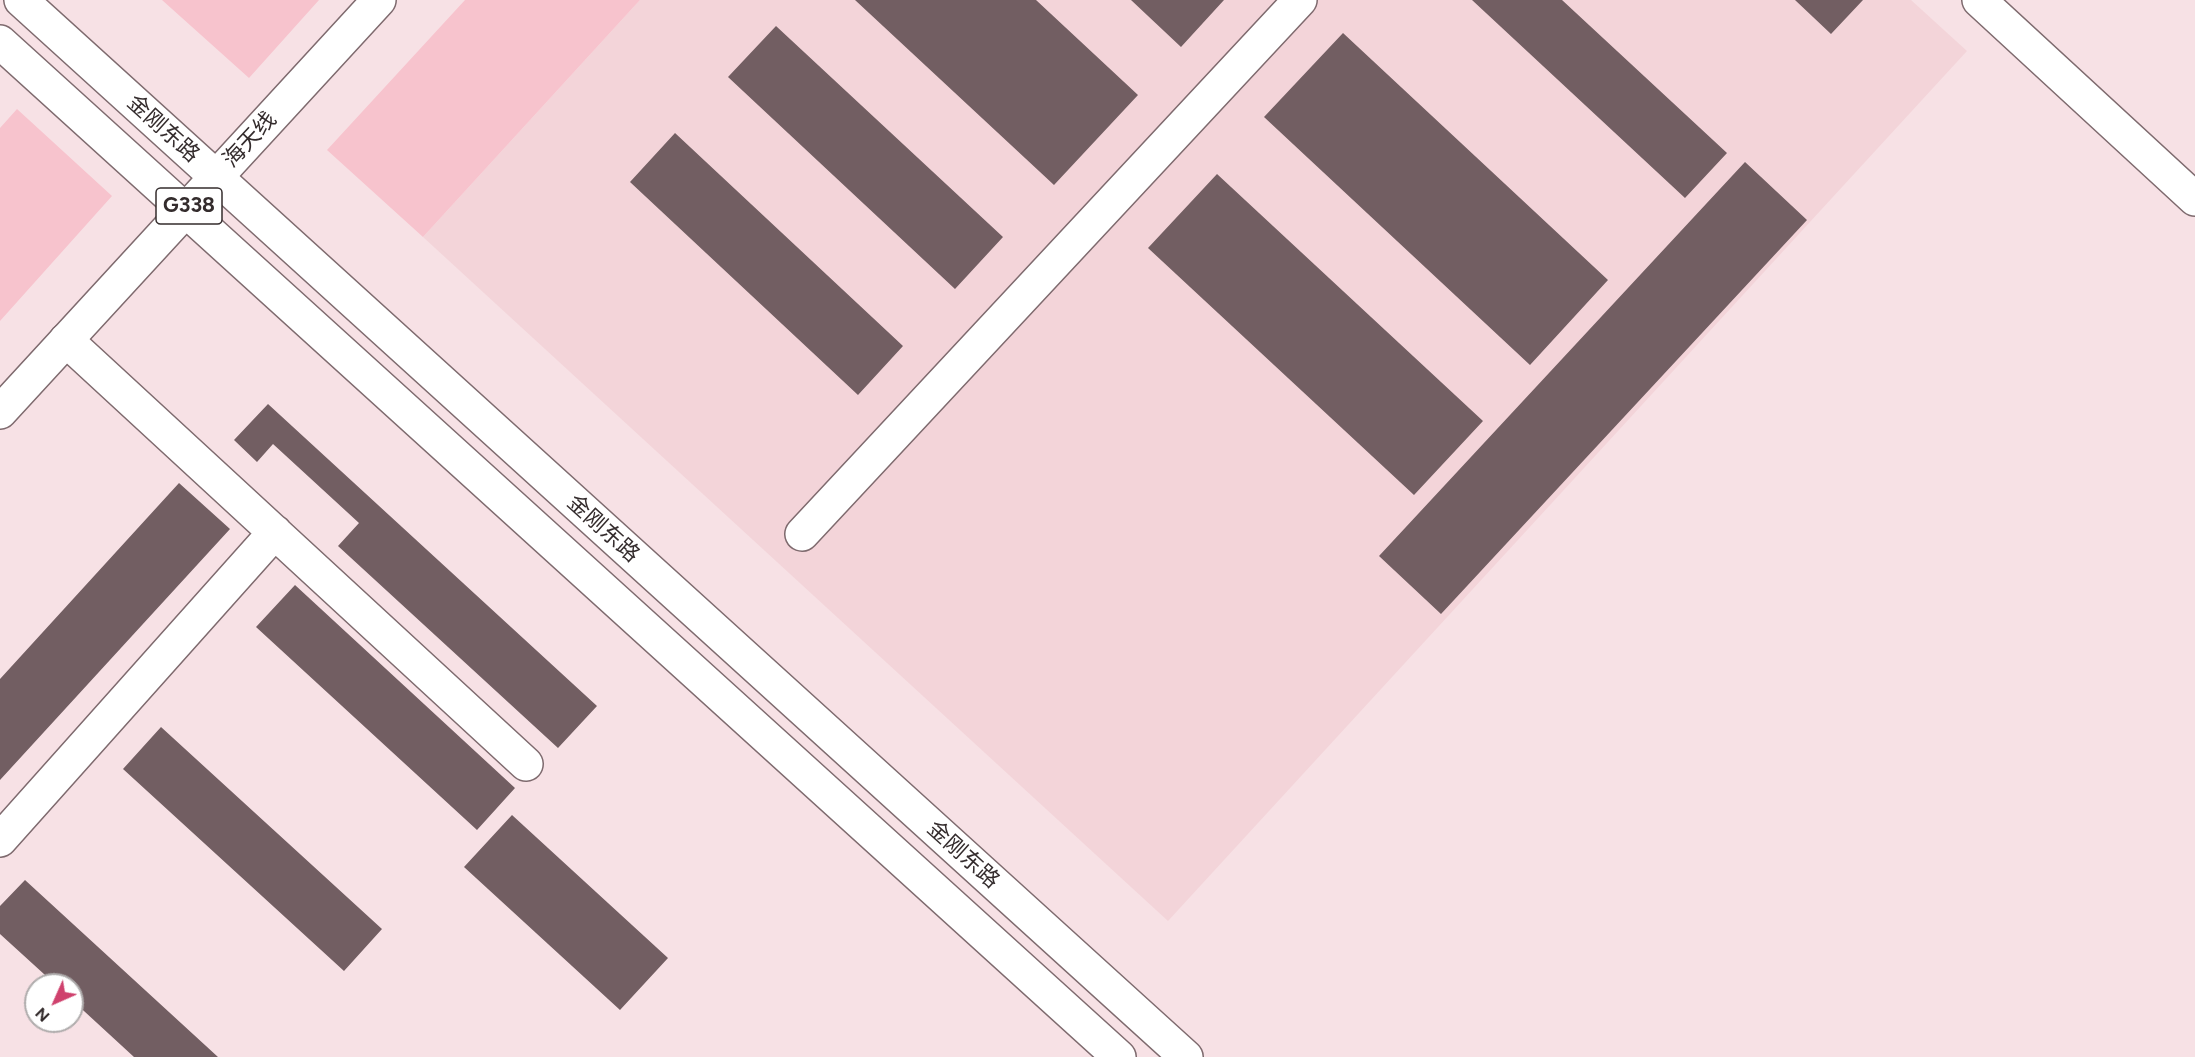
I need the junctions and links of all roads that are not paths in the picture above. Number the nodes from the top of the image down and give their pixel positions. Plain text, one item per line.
1 (21, 0) edge
2 (379, 0) edge
3 (1300, 0) edge
4 (1979, 0) edge
5 (0, 42) edge
6 (216, 177) junction
7 (2195, 199) edge
8 (186, 210) junction
9 (66, 340) junction
10 (0, 412) edge
11 (275, 532) junction
12 (802, 534) dead end
13 (526, 764) dead end
14 (0, 840) edge
15 (1119, 1057) edge
16 (1186, 1057) edge

1 - 6 main road, 金刚东路
2 - 6 main road, 海天线 / G338
3 - 12 main road
4 - 7 main road
5 - 8 main road, 金刚东路
6 - 8 main road, 海天线 / G338
6 - 16 main road, 金刚东路
8 - 9 main road, 海天线 / G338
8 - 15 main road, 金刚东路
9 - 10 main road, 海天线 / G338
9 - 11 main road
11 - 13 main road
11 - 14 main road

